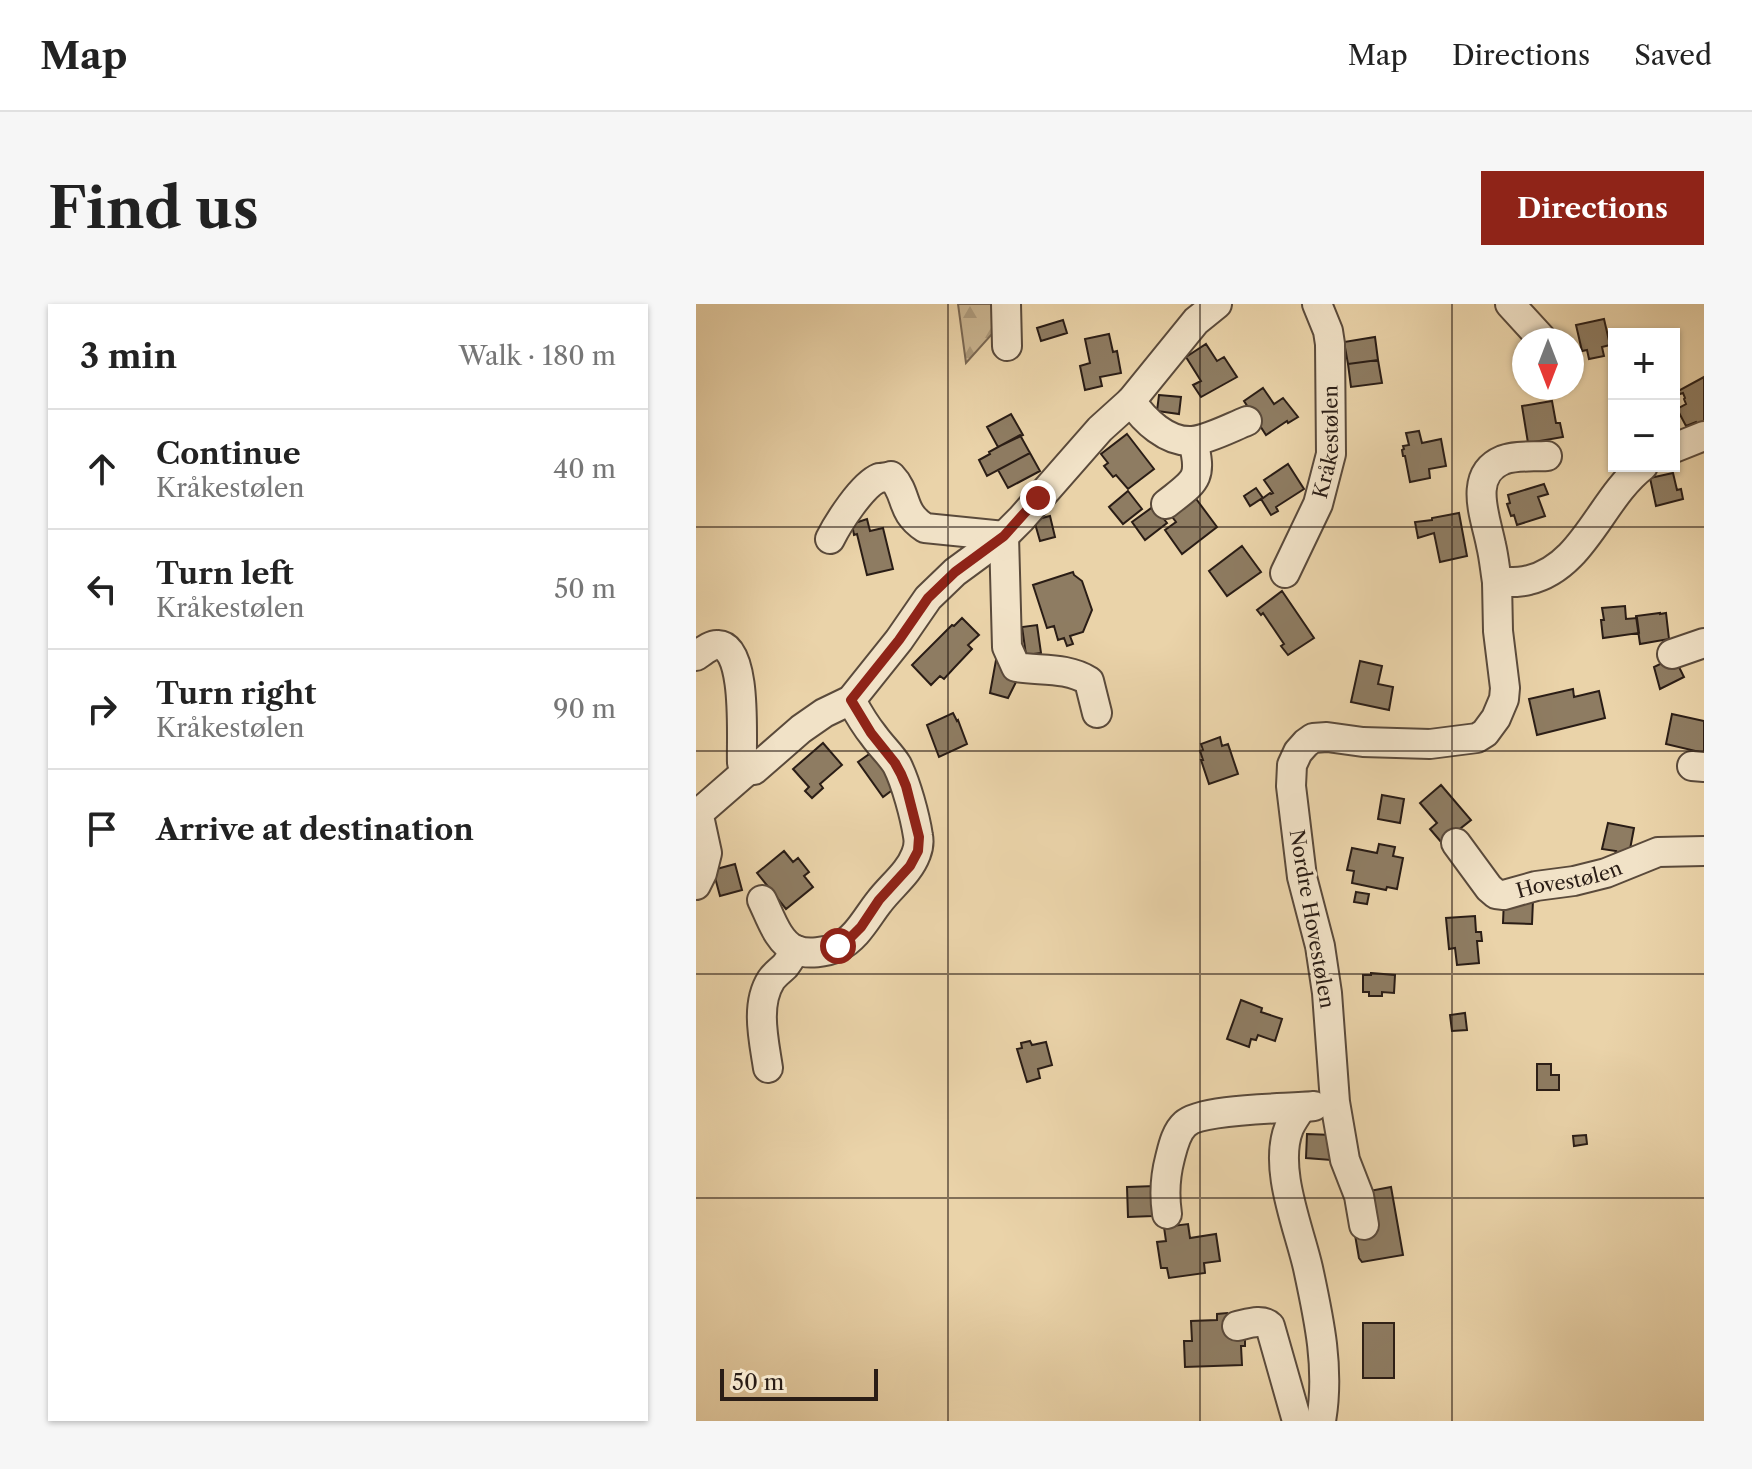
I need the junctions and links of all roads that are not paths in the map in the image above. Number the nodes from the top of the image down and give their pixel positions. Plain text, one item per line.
1 (1006, 304) edge
2 (1217, 304) edge
3 (1317, 304) edge
4 (1510, 304) edge
5 (1532, 328) edge
6 (1007, 346) dead end
7 (1131, 401) junction
8 (1247, 421) dead end
9 (1704, 436) edge
10 (1193, 441) junction
11 (1680, 446) edge
12 (1547, 456) dead end
13 (1637, 472) edge
14 (1166, 504) dead end
15 (1004, 536) junction
16 (830, 539) dead end
17 (1285, 573) dead end
18 (1497, 582) junction
19 (1704, 643) edge
20 (1672, 654) dead end
21 (696, 656) edge
22 (851, 700) junction
23 (1097, 713) dead end
24 (747, 771) junction
25 (1456, 843) dead end
26 (1704, 851) edge
27 (696, 885) edge
28 (762, 900) dead end
29 (796, 950) junction
30 (768, 1068) dead end
31 (1335, 1102) junction
32 (1302, 1107) junction
33 (1167, 1214) dead end
34 (1364, 1225) dead end
35 (1237, 1326) dead end
36 (1297, 1421) edge
37 (1321, 1421) edge

1 - 6 lane
2 - 7 lane
3 - 17 lane, Kråkestølen
4 - 5 lane
7 - 10 lane
7 - 15 lane
8 - 10 lane
9 - 11 lane
10 - 14 lane
12 - 18 lane, Nordre Hovestølen
13 - 18 lane
15 - 16 lane
15 - 22 lane
15 - 23 lane
18 - 31 lane, Nordre Hovestølen
19 - 20 lane
21 - 24 lane
22 - 24 lane
22 - 29 lane
24 - 27 lane
25 - 26 lane, Hovestølen
28 - 29 lane
29 - 30 lane
31 - 32 lane
31 - 34 lane, Nordre Hovestølen
32 - 33 lane
32 - 37 lane
35 - 36 lane

